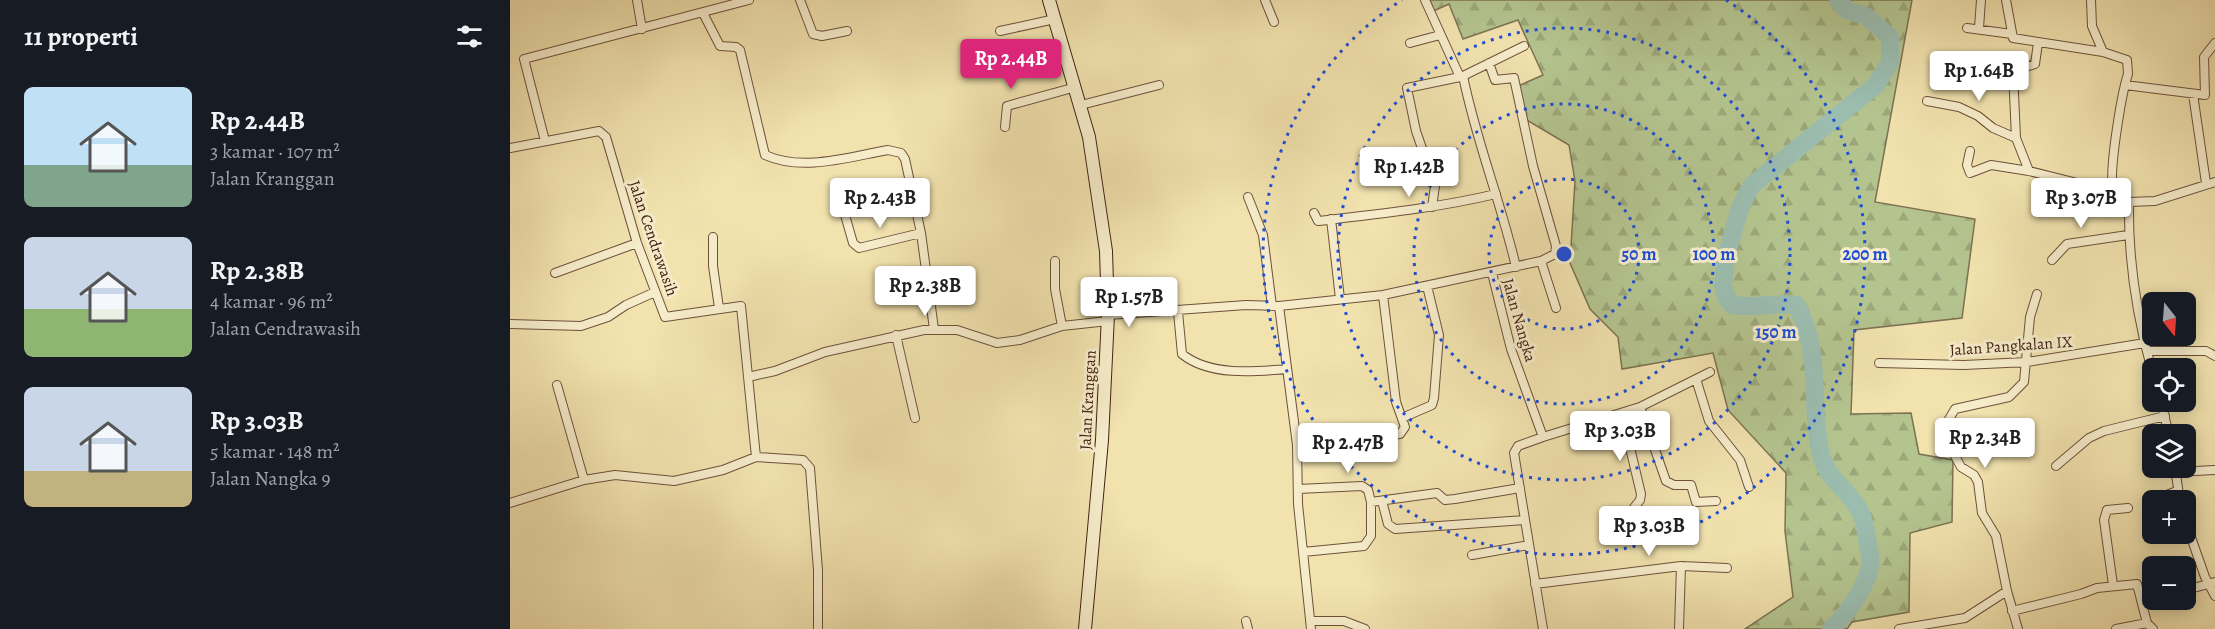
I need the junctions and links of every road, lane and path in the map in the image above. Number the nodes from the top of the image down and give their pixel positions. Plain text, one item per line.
1 (637, 0) edge
2 (749, 0) edge
3 (800, 0) edge
4 (1049, 0) edge
5 (1265, 0) edge
6 (1425, 0) edge
7 (1981, 0) edge
8 (2006, 0) edge
9 (2091, 0) edge
10 (703, 13) junction
11 (1055, 19) junction
12 (1274, 22) dead end
13 (1967, 28) dead end
14 (1979, 28) junction
15 (642, 29) junction
16 (847, 31) dead end
17 (1000, 31) dead end
18 (2012, 34) junction
19 (1440, 35) junction
20 (1410, 43) dead end
21 (2038, 43) junction
22 (2215, 43) edge
23 (1524, 46) dead end
24 (2103, 51) junction
25 (1489, 63) junction
26 (1462, 76) junction
27 (1159, 85) dead end
28 (2125, 85) junction
29 (1076, 87) junction
30 (2193, 94) junction
31 (1927, 101) dead end
32 (1081, 105) junction
33 (1005, 127) dead end
34 (2016, 138) junction
35 (544, 141) junction
36 (510, 148) edge
37 (1970, 151) dead end
38 (2029, 171) junction
39 (2211, 183) edge
40 (2113, 192) junction
41 (1496, 194) junction
42 (1248, 197) dead end
43 (2129, 202) junction
44 (1432, 207) junction
45 (1314, 213) dead end
46 (845, 215) dead end
47 (1331, 219) junction
48 (921, 233) junction
49 (2128, 235) junction
50 (712, 237) dead end
51 (637, 243) junction
52 (2052, 260) dead end
53 (1055, 261) dead end
54 (1541, 261) junction
55 (1516, 267) junction
56 (555, 273) dead end
57 (1492, 273) junction
58 (1427, 286) junction
59 (655, 292) junction
60 (2037, 294) dead end
61 (1383, 295) junction
62 (1340, 299) junction
63 (1275, 306) junction
64 (719, 308) junction
65 (1556, 308) dead end
66 (1178, 312) junction
67 (1108, 318) junction
68 (510, 324) edge
69 (1062, 326) junction
70 (934, 329) junction
71 (896, 334) junction
72 (2146, 347) junction
73 (2215, 356) edge
74 (2149, 358) edge
75 (2027, 362) junction
76 (1879, 363) dead end
77 (1286, 369) junction
78 (1710, 372) dead end
79 (748, 377) junction
80 (1696, 379) junction
81 (557, 386) dead end
82 (1641, 407) junction
83 (2164, 412) edge
84 (1622, 414) junction
85 (2165, 416) junction
86 (915, 418) dead end
87 (1402, 418) junction
88 (2167, 424) edge
89 (1542, 437) junction
90 (1297, 445) junction
91 (756, 457) junction
92 (2056, 466) dead end
93 (2196, 470) edge
94 (2215, 470) edge
95 (584, 480) junction
96 (1749, 487) dead end
97 (1520, 488) junction
98 (1298, 489) junction
99 (1382, 501) junction
100 (1716, 501) dead end
101 (1371, 502) junction
102 (510, 503) edge
103 (2128, 508) dead end
104 (1629, 514) dead end
105 (1525, 520) junction
106 (2195, 544) edge
107 (1528, 545) junction
108 (1304, 552) junction
109 (1472, 555) dead end
110 (1681, 566) junction
111 (1727, 568) dead end
112 (1535, 584) junction
113 (2212, 584) edge
114 (2113, 585) junction
115 (2196, 588) edge
116 (2007, 591) junction
117 (2142, 596) edge
118 (2215, 596) edge
119 (2146, 610) edge
120 (2012, 611) junction
121 (1965, 618) junction
122 (1311, 625) edge
123 (2150, 626) edge
124 (818, 629) edge
125 (1084, 629) edge
126 (1365, 629) edge
127 (1543, 629) edge
128 (1679, 629) edge
129 (1899, 629) edge
130 (1966, 629) edge
131 (2018, 629) edge
132 (2116, 629) edge

1 - 15 street
2 - 10 street
3 - 16 street
4 - 11 main road, Jalan Kranggan
5 - 12 street
6 - 19 street
7 - 14 street
8 - 18 street
9 - 24 street
10 - 15 street
10 - 48 street
11 - 17 street
11 - 29 main road, Jalan Kranggan
13 - 14 street
14 - 18 street
15 - 35 street
18 - 21 street
19 - 20 street
19 - 26 street
21 - 24 street
21 - 34 street
22 - 30 street
23 - 25 street
24 - 28 street
25 - 26 street
25 - 54 street
26 - 41 street
26 - 44 street
27 - 32 street
28 - 30 street
28 - 40 street
29 - 32 main road, Jalan Kranggan
29 - 33 street
30 - 39 street
31 - 34 street
32 - 67 main road, Jalan Kranggan
34 - 38 street
35 - 36 street
35 - 51 street, Jalan Cendrawasih
37 - 38 street
38 - 40 street
39 - 43 street
40 - 43 street
41 - 44 street
41 - 55 street
42 - 63 street
43 - 49 street
44 - 47 street
45 - 47 street
46 - 48 street
47 - 62 street
48 - 70 street
49 - 52 street
49 - 72 street
50 - 64 street
51 - 56 street
51 - 59 street, Jalan Cendrawasih
53 - 69 street
54 - 55 street
54 - 65 street
55 - 57 street
57 - 58 street, Jalan Nangka
57 - 89 street, Jalan Nangka
58 - 61 street, Jalan Nangka
58 - 87 street
59 - 64 street, Jalan Cendrawasih
59 - 68 street
60 - 75 street
61 - 62 street, Jalan Nangka
61 - 87 street
62 - 63 street, Jalan Nangka
63 - 66 street, Jalan Nangka
63 - 77 street
64 - 79 street, Jalan Cendrawasih
66 - 67 street, Jalan Nangka
66 - 77 street
67 - 69 street
67 - 125 main road, Jalan Kranggan
69 - 70 street
70 - 71 street
71 - 79 street
71 - 86 street
72 - 73 street, Jalan Pangkalan IX
72 - 74 street
72 - 75 street, Jalan Pangkalan IX
75 - 76 street, Jalan Pangkalan IX
75 - 116 street
77 - 90 street
78 - 80 street
79 - 91 street
80 - 82 street
80 - 96 street
81 - 95 street
82 - 84 street
82 - 100 street
83 - 85 street
84 - 89 street
84 - 104 street
85 - 88 street
85 - 92 street
87 - 90 street
89 - 97 street
90 - 98 street
91 - 95 street
91 - 124 street
93 - 94 street
95 - 102 street
97 - 99 street
97 - 105 street
98 - 101 street
98 - 108 street
99 - 101 street
99 - 105 street
101 - 108 street
103 - 114 street
105 - 107 street
106 - 113 street
107 - 109 street
107 - 112 street
108 - 122 street
110 - 111 street
110 - 112 street
110 - 128 street
112 - 127 street
113 - 115 street
113 - 118 street
114 - 117 street
114 - 120 street
116 - 120 street
116 - 121 street
119 - 123 street
120 - 131 street
121 - 129 street
121 - 130 street
122 - 126 street
123 - 132 street

